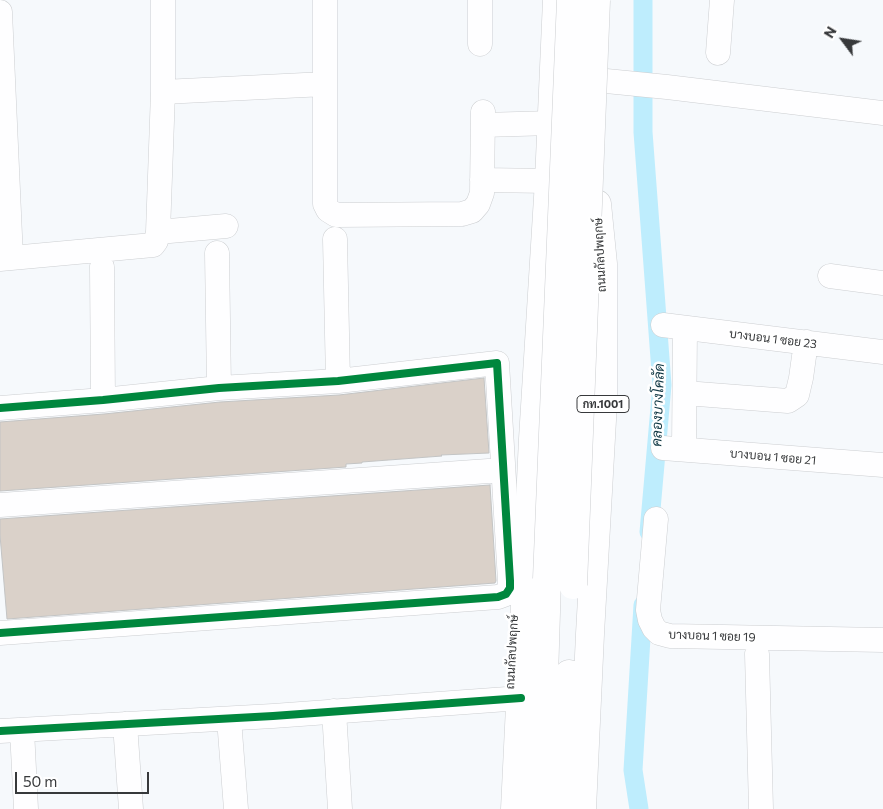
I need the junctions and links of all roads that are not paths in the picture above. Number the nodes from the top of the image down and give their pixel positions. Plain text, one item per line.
1 (163, 0) edge
2 (325, 0) edge
3 (480, 0) edge
4 (557, 0) edge
5 (571, 0) edge
6 (596, 0) edge
7 (601, 0) edge
8 (722, 0) edge
9 (0, 12) edge
10 (480, 44) dead end
11 (718, 53) dead end
12 (607, 81) junction
13 (325, 84) junction
14 (162, 92) junction
15 (883, 113) edge
16 (552, 123) junction
17 (482, 180) junction
18 (549, 181) junction
19 (226, 226) dead end
20 (158, 232) junction
21 (334, 239) dead end
22 (217, 253) dead end
23 (6, 259) edge
24 (102, 267) dead end
25 (830, 276) dead end
26 (883, 283) edge
27 (541, 302) junction
28 (603, 304) junction
29 (806, 342) junction
30 (883, 352) edge
31 (338, 381) junction
32 (219, 388) junction
33 (685, 393) junction
34 (103, 400) junction
35 (0, 408) edge
36 (883, 465) edge
37 (504, 470) junction
38 (0, 505) edge
39 (656, 520) dead end
40 (0, 634) edge
41 (883, 640) edge
42 (756, 654) dead end
43 (521, 698) junction
44 (334, 711) junction
45 (229, 719) junction
46 (125, 724) junction
47 (11, 731) edge
48 (26, 809) edge
49 (131, 809) edge
50 (236, 809) edge
51 (340, 809) edge
52 (515, 809) edge
53 (540, 809) edge
54 (562, 809) edge
55 (582, 809) edge
56 (761, 809) edge

1 - 14 street
2 - 13 street
3 - 10 street
4 - 16 main road, ถนนกัลปพฤกษ์
5 - 53 main road, bridge
6 - 54 main road, ถนนกัลปพฤกษ์ / กท.1001, bridge
7 - 12 main road, ถนนกัลปพฤกษ์ / กท.1001
8 - 11 street
9 - 23 street
12 - 15 street
12 - 28 main road, ถนนกัลปพฤกษ์ / กท.1001
13 - 14 street
13 - 17 street
14 - 20 street
16 - 17 street
16 - 18 main road, ถนนกัลปพฤกษ์
17 - 18 street
18 - 27 main road, ถนนกัลปพฤกษ์
19 - 20 street
20 - 23 street
21 - 31 street
22 - 32 street
24 - 34 street
25 - 26 street
27 - 28 main road
27 - 43 main road, ถนนกัลปพฤกษ์
28 - 55 main road, ถนนกัลปพฤกษ์ / กท.1001
29 - 30 street, บางบอน 1 ซอย 23
29 - 33 street
29 - 33 street, บางบอน 1 ซอย 23
31 - 32 street
31 - 37 street
32 - 34 street
33 - 36 street, บางบอน 1 ซอย 21
34 - 35 street
37 - 38 street
37 - 40 street
39 - 41 street, บางบอน 1 ซอย 19
42 - 56 street
43 - 44 street
43 - 52 main road, ถนนกัลปพฤกษ์
44 - 45 street
44 - 51 street
45 - 46 street
45 - 50 street
46 - 47 street
46 - 49 street
47 - 48 street

